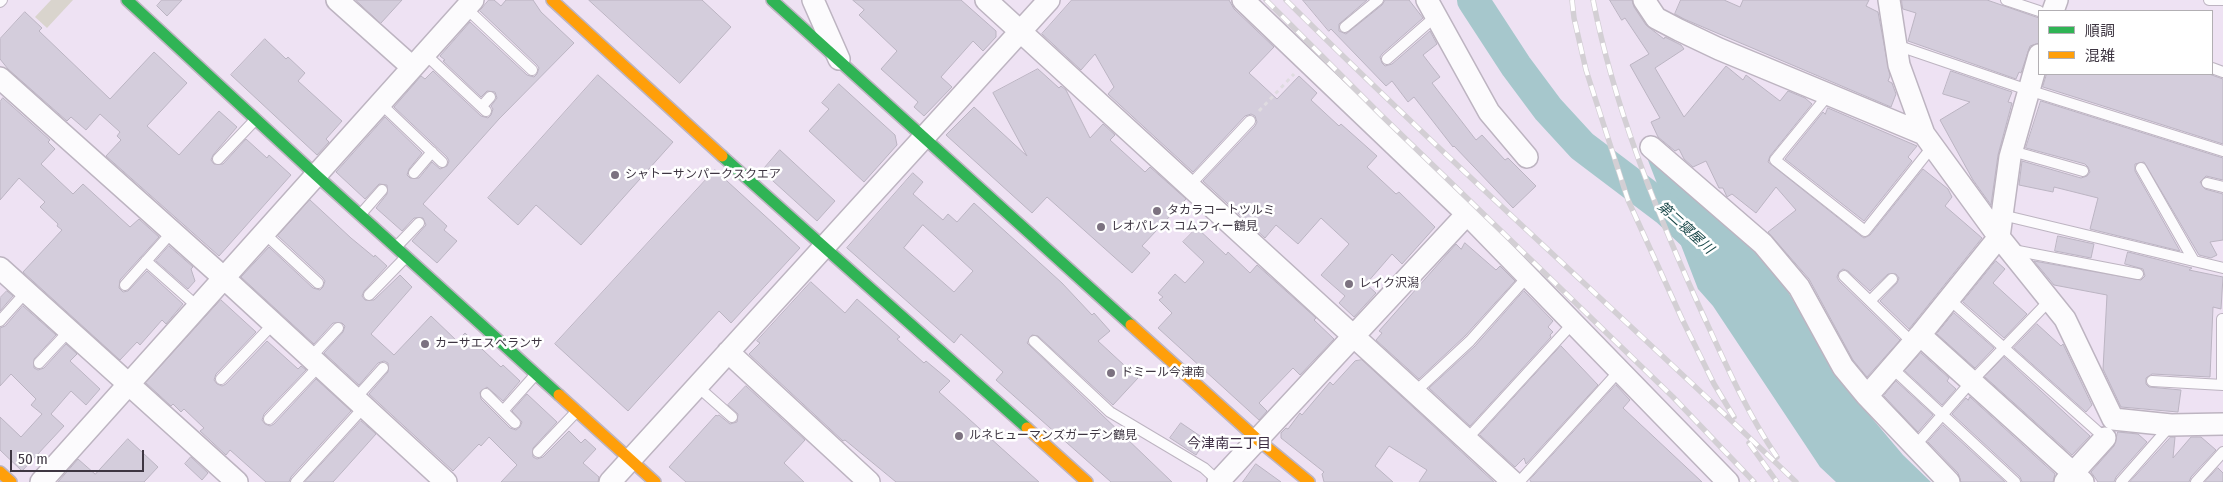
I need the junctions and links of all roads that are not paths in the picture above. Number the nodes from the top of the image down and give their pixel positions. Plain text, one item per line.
1 (127, 0) edge
2 (338, 0) edge
3 (772, 0) edge
4 (814, 0) edge
5 (986, 0) edge
6 (1049, 0) edge
7 (1242, 0) edge
8 (1378, 0) edge
9 (1644, 0) edge
10 (1889, 0) edge
11 (2006, 0) edge
12 (2209, 0) edge
13 (2223, 0) edge
14 (556, 1) edge
15 (469, 4) edge
16 (1431, 8) edge
17 (2038, 11) edge
18 (1345, 27) dead end
19 (1021, 31) junction
20 (1896, 45) junction
21 (1387, 58) dead end
22 (2038, 59) edge
23 (418, 60) junction
24 (843, 66) junction
25 (532, 70) dead end
26 (0, 78) edge
27 (2028, 90) junction
28 (1829, 94) junction
29 (490, 97) dead end
30 (380, 103) junction
31 (255, 119) junction
32 (1250, 121) road end
33 (925, 137) junction
34 (1928, 140) junction
35 (1651, 148) dead end
36 (2012, 151) junction
37 (2223, 151) edge
38 (432, 152) junction
39 (1527, 157) dead end
40 (218, 159) dead end
41 (442, 162) dead end
42 (2141, 168) dead end
43 (2083, 171) dead end
44 (414, 173) dead end
45 (316, 175) junction
46 (2207, 182) dead end
47 (1190, 185) junction
48 (2223, 187) edge
49 (382, 190) dead end
50 (1467, 214) junction
51 (360, 215) junction
52 (2002, 215) junction
53 (419, 223) dead end
54 (172, 232) junction
55 (264, 233) junction
56 (2004, 243) junction
57 (396, 247) junction
58 (822, 247) junction
59 (406, 256) junction
60 (146, 261) junction
61 (2194, 261) junction
62 (0, 268) edge
63 (2223, 268) edge
64 (2138, 274) dead end
65 (1528, 276) junction
66 (1844, 276) dead end
67 (224, 278) junction
68 (1892, 279) dead end
69 (318, 283) dead end
70 (124, 285) dead end
71 (26, 292) junction
72 (369, 295) dead end
73 (1949, 300) junction
74 (2050, 300) junction
75 (1870, 301) junction
76 (198, 307) junction
77 (2222, 319) dead end
78 (0, 321) edge
79 (1574, 323) junction
80 (273, 324) junction
81 (338, 328) dead end
82 (69, 331) junction
83 (1355, 335) junction
84 (1917, 339) junction
85 (1034, 341) dead end
86 (2004, 348) junction
87 (728, 352) junction
88 (315, 362) junction
89 (40, 363) dead end
90 (383, 368) dead end
91 (1892, 368) junction
92 (1620, 370) junction
93 (536, 374) junction
94 (221, 379) dead end
95 (1972, 382) junction
96 (2152, 382) dead end
97 (128, 384) junction
98 (2222, 385) edge
99 (697, 386) junction
100 (1415, 392) junction
101 (486, 394) dead end
102 (1866, 396) junction
103 (360, 403) junction
104 (503, 411) junction
105 (577, 411) junction
106 (1943, 415) junction
107 (732, 418) dead end
108 (269, 419) dead end
109 (516, 423) dead end
110 (2223, 424) edge
111 (2171, 425) junction
112 (2106, 430) junction
113 (1257, 439) junction
114 (1467, 439) junction
115 (1915, 446) junction
116 (538, 452) dead end
117 (631, 459) junction
118 (2221, 459) edge
119 (0, 472) edge
120 (2074, 479) edge
121 (11, 482) edge
122 (41, 482) edge
123 (237, 482) edge
124 (296, 482) edge
125 (446, 482) edge
126 (610, 482) edge
127 (655, 482) edge
128 (869, 482) edge
129 (1087, 482) edge
130 (1218, 482) edge
131 (1309, 482) edge
132 (1514, 482) edge
133 (1518, 482) edge
134 (1728, 482) edge
135 (1949, 482) edge
136 (2015, 482) edge
137 (2121, 482) edge
138 (2196, 482) edge

1 - 31 street
2 - 23 street
3 - 24 street
4 - 24 street
5 - 19 street
6 - 19 street
7 - 50 street
8 - 18 lane
9 - 28 street
10 - 20 street
11 - 17 lane
12 - 13 lane
14 - 58 street
15 - 23 street
15 - 25 lane
16 - 21 lane
16 - 39 street
19 - 33 street
19 - 47 street
20 - 27 lane
20 - 34 street
22 - 27 street
23 - 29 lane
23 - 30 street
24 - 33 street
26 - 54 street
27 - 36 street
27 - 37 lane
28 - 34 street
28 - 34 lane
30 - 38 lane
30 - 45 street
31 - 40 lane
31 - 45 street
32 - 47 lane
33 - 58 street
33 - 113 street
34 - 56 street
35 - 102 street
36 - 43 lane
36 - 52 street
38 - 41 lane
38 - 44 lane
42 - 61 lane
45 - 51 street
45 - 55 street
46 - 48 lane
47 - 83 street
49 - 51 lane
50 - 65 street
50 - 83 street
51 - 57 street
52 - 56 street
52 - 61 lane
53 - 57 lane
54 - 60 lane
54 - 67 street
55 - 67 street
55 - 69 lane
56 - 64 lane
56 - 73 street
56 - 74 street
57 - 59 street
58 - 87 street
58 - 129 street
59 - 72 lane
59 - 93 street
60 - 70 lane
60 - 76 lane
61 - 63 lane
62 - 71 street
65 - 79 street
65 - 100 lane
66 - 75 lane
67 - 76 street
67 - 80 street
68 - 75 lane
71 - 78 lane
71 - 82 street
73 - 84 street
73 - 86 lane
74 - 86 lane
74 - 112 street
75 - 84 lane
76 - 97 street
77 - 98 lane
79 - 92 street
79 - 114 lane
80 - 88 street
80 - 94 lane
81 - 88 lane
82 - 89 lane
82 - 97 street
83 - 100 street
83 - 113 street
84 - 91 street
84 - 95 street
85 - 130 lane
86 - 95 lane
86 - 112 lane
87 - 99 street
87 - 128 street
88 - 103 street
88 - 108 lane
90 - 103 lane
91 - 102 street
91 - 106 lane
92 - 133 lane
92 - 134 street
93 - 104 lane
93 - 105 street
95 - 106 lane
95 - 120 street
96 - 98 lane
97 - 122 street
97 - 123 street
99 - 107 lane
99 - 117 street
100 - 114 street
101 - 104 lane
102 - 115 street
103 - 124 lane
103 - 125 street
104 - 109 lane
105 - 116 lane
105 - 117 street
106 - 115 lane
106 - 136 lane
110 - 111 street
111 - 112 street
111 - 137 lane
112 - 120 street
113 - 130 street
113 - 131 street
114 - 132 street
115 - 135 street
117 - 126 street
117 - 127 street
118 - 138 lane
119 - 121 street

